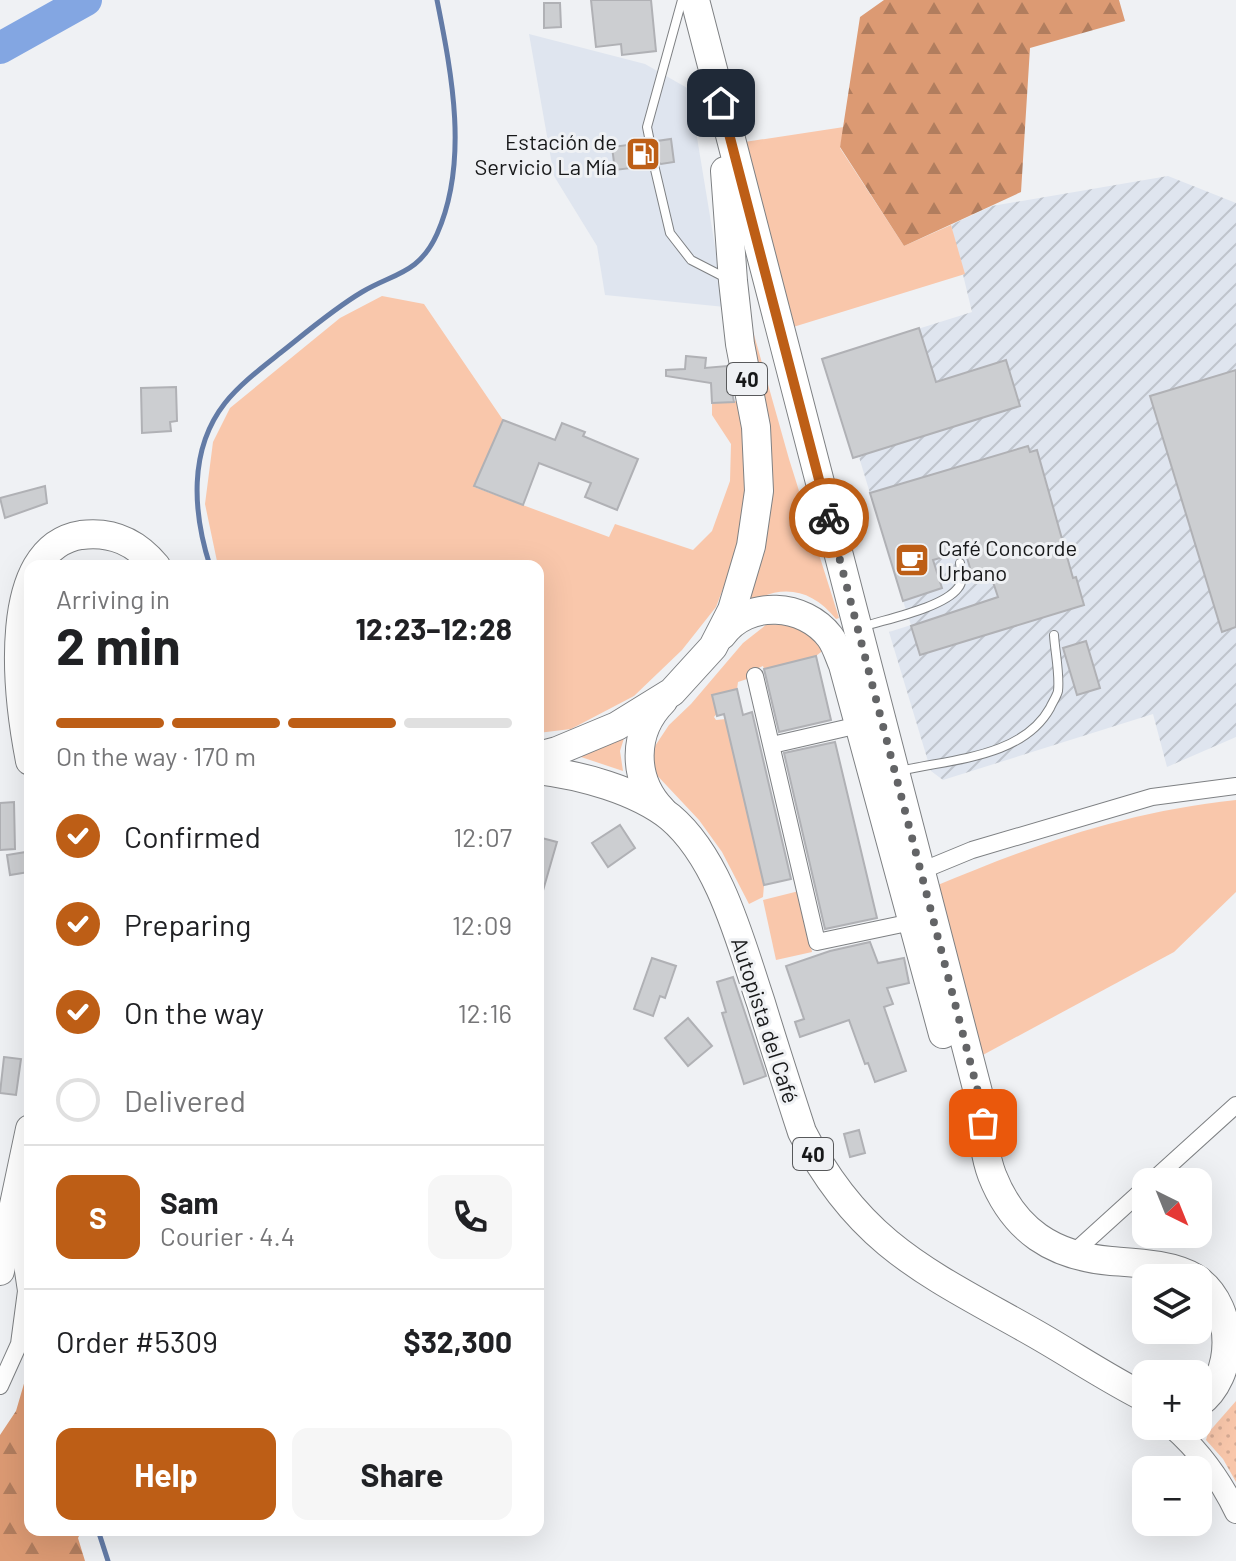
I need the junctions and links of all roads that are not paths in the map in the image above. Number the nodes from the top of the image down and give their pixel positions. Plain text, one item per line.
1 (682, 0) edge
2 (695, 0) edge
3 (721, 103) junction
4 (650, 142) dead end
5 (654, 165) dead end
6 (733, 281) junction
7 (33, 560) edge
8 (151, 560) edge
9 (960, 563) dead end
10 (24, 572) edge
11 (857, 628) junction
12 (1054, 635) dead end
13 (713, 647) junction
14 (755, 676) dead end
15 (672, 692) junction
16 (859, 725) junction
17 (24, 730) edge
18 (772, 745) junction
19 (544, 754) edge
20 (544, 771) edge
21 (895, 772) junction
22 (1236, 786) edge
23 (670, 817) junction
24 (921, 871) junction
25 (912, 922) junction
26 (1236, 1105) edge
27 (986, 1150) junction
28 (24, 1159) edge
29 (1166, 1168) edge
30 (1132, 1200) edge
31 (14, 1208) junction
32 (1071, 1255) junction
33 (1137, 1264) edge
34 (0, 1271) edge
35 (24, 1277) edge
36 (1212, 1291) edge
37 (24, 1306) edge
38 (1231, 1314) edge
39 (1103, 1372) junction
40 (0, 1386) edge
41 (1132, 1390) edge
42 (1212, 1393) edge
43 (1132, 1395) edge
44 (1185, 1440) edge
45 (1236, 1512) edge

1 - 4 lane
2 - 3 highway, 40
3 - 6 highway, 40
3 - 11 highway, 40
5 - 6 lane
6 - 13 highway, 40
7 - 8 highway
9 - 11 lane
10 - 17 highway
11 - 21 highway, 40
12 - 21 lane
13 - 15 highway, 40
13 - 16 highway
14 - 18 street
15 - 19 highway, 40
15 - 23 highway
16 - 18 street
16 - 25 highway
18 - 25 street
20 - 23 highway, Autopista del Café / 40
21 - 24 highway, 40
22 - 24 street
23 - 39 highway, Autopista del Café / 40
24 - 27 highway, 40
25 - 27 highway
26 - 29 street
27 - 32 highway, 40
28 - 31 highway
30 - 32 street
31 - 34 highway
31 - 35 street
32 - 33 highway, 40
36 - 38 highway, 40
37 - 40 street
38 - 42 highway, 40
39 - 41 highway, Autopista del Café / 40
39 - 43 main road
44 - 45 main road

